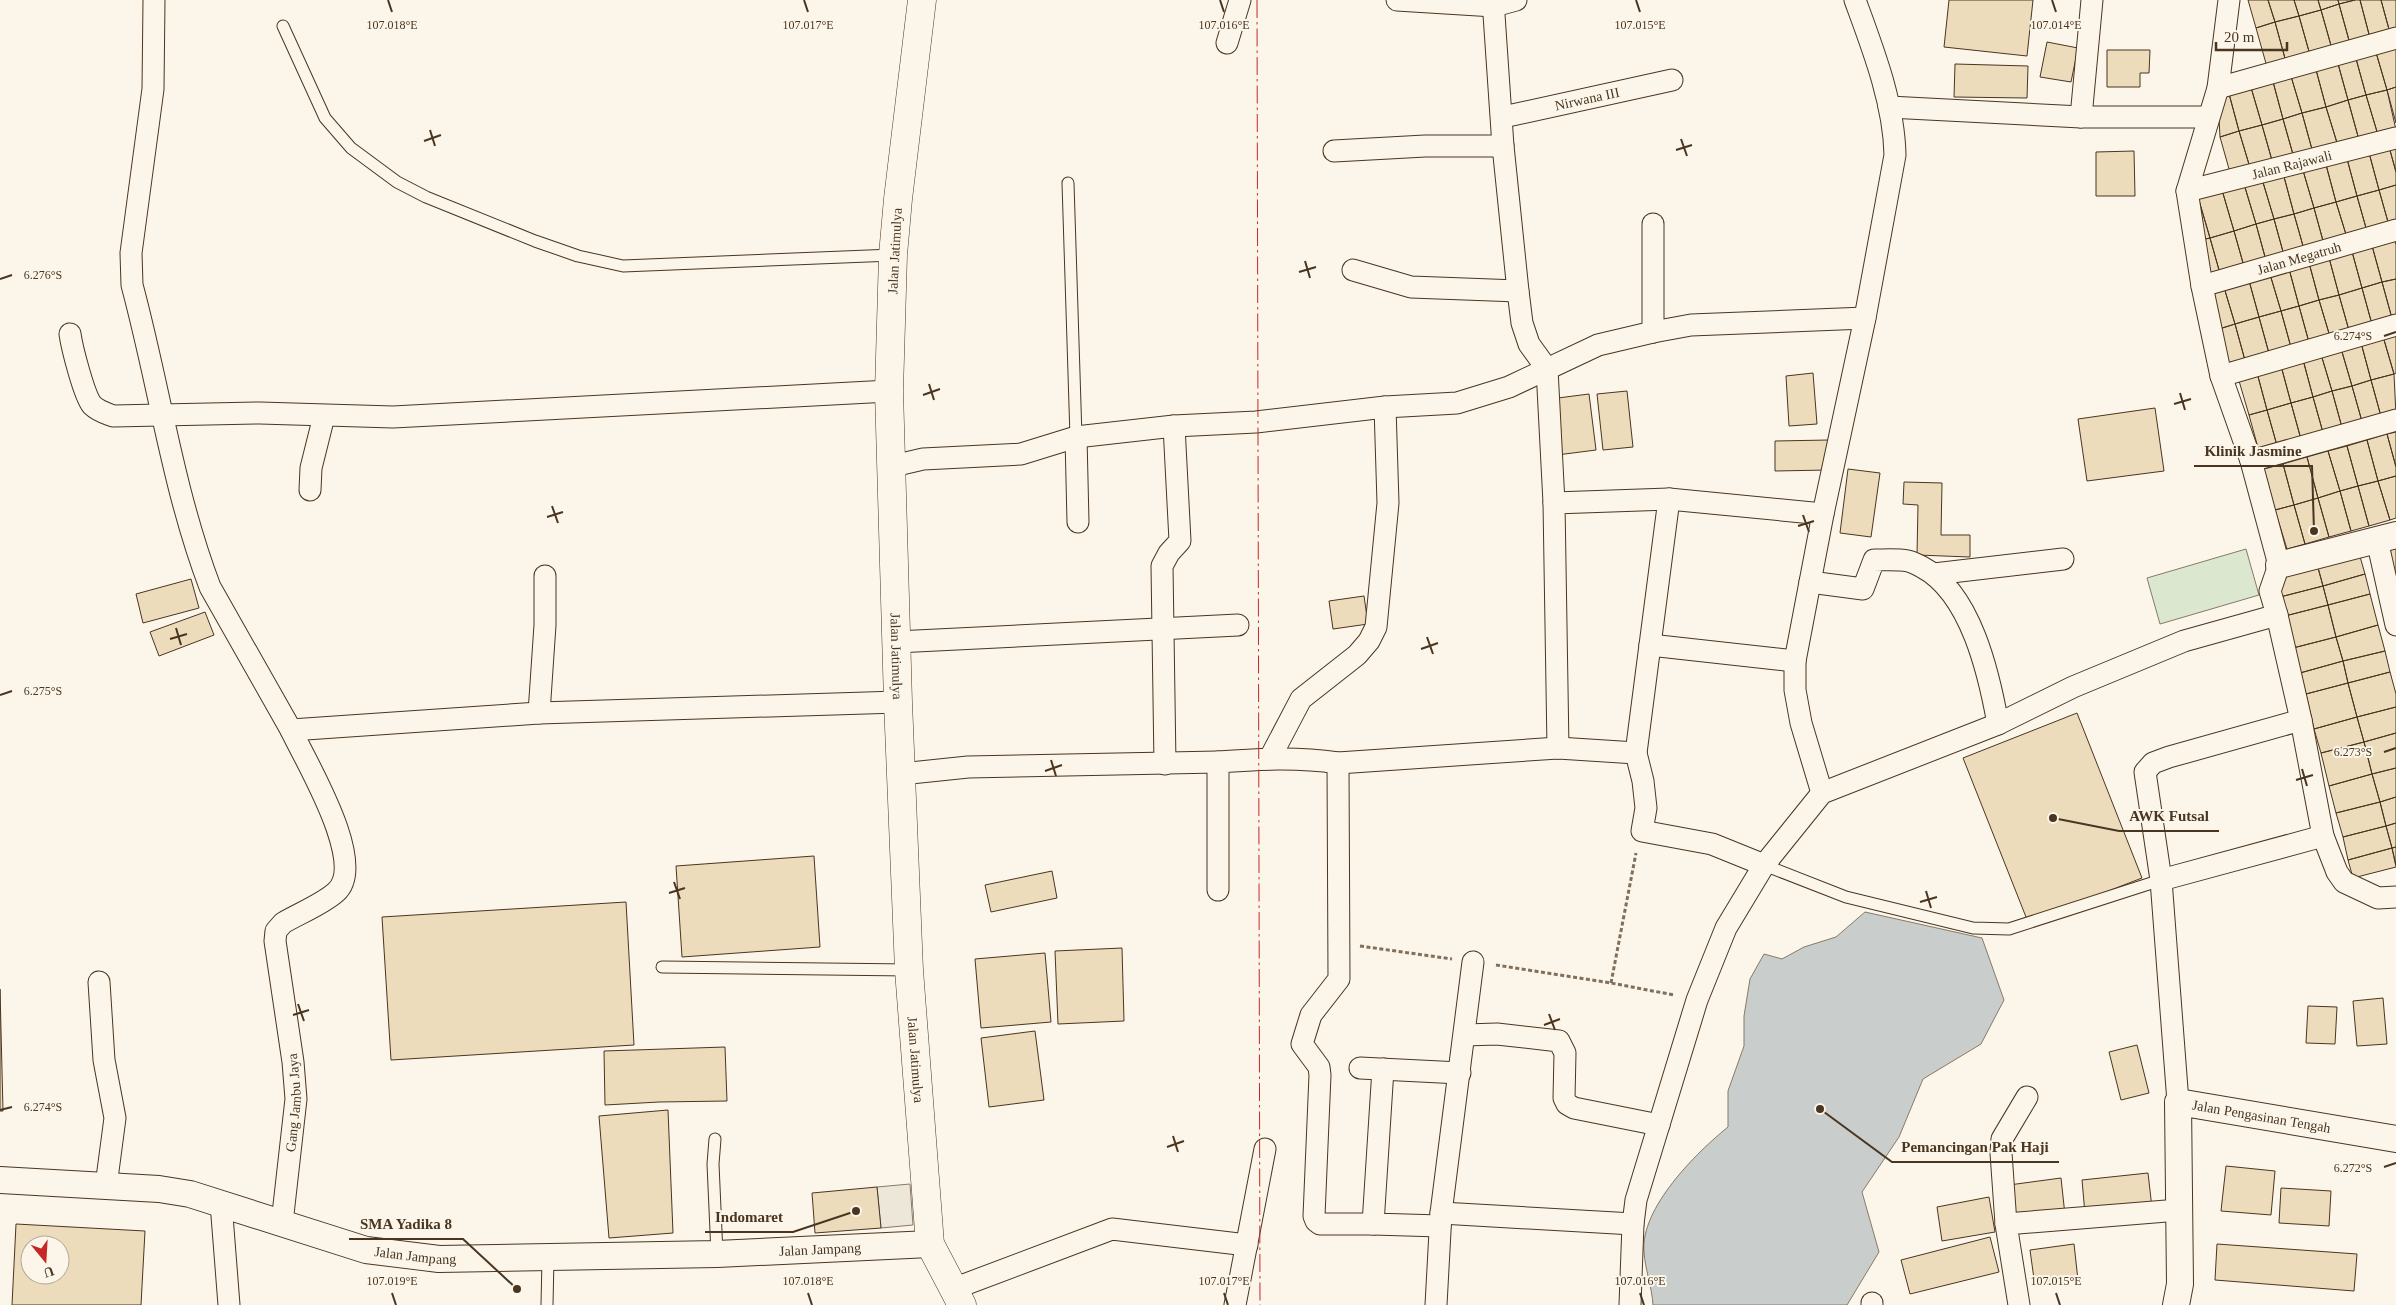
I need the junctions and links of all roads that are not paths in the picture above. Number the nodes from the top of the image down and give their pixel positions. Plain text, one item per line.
1 (154, 0) edge
2 (922, 0) edge
3 (1240, 0) edge
4 (1396, 0) edge
5 (1516, 0) edge
6 (1855, 0) edge
7 (2092, 0) edge
8 (2229, 0) edge
9 (1493, 3) edge
10 (283, 26) dead end
11 (2396, 38) edge
12 (1227, 44) dead end
13 (1672, 80) dead end
14 (2218, 88) junction
15 (1889, 107) junction
16 (1503, 117) junction
17 (2081, 117) junction
18 (2208, 117) junction
19 (2396, 138) edge
20 (1503, 146) junction
21 (1334, 152) dead end
22 (1068, 183) dead end
23 (2187, 191) junction
24 (1653, 224) dead end
25 (2396, 230) edge
26 (893, 255) junction
27 (1353, 270) dead end
28 (2202, 286) junction
29 (1518, 291) junction
30 (1864, 318) junction
31 (2396, 325) edge
32 (1653, 332) junction
33 (70, 334) dead end
34 (1547, 369) junction
35 (2221, 376) junction
36 (889, 391) junction
37 (1386, 407) junction
38 (164, 415) junction
39 (324, 416) junction
40 (2396, 420) edge
41 (1174, 426) junction
42 (1076, 437) junction
43 (2251, 461) junction
44 (892, 466) junction
45 (310, 490) dead end
46 (1669, 500) junction
47 (1554, 503) junction
48 (1823, 514) junction
49 (1078, 522) dead end
50 (2386, 537) edge
51 (2064, 559) dead end
52 (2279, 565) junction
53 (1934, 574) junction
54 (545, 576) dead end
55 (1810, 582) junction
56 (2277, 615) junction
57 (1238, 625) dead end
58 (2396, 625) edge
59 (1163, 629) junction
60 (896, 642) junction
61 (1650, 645) junction
62 (1795, 661) junction
63 (898, 702) junction
64 (539, 713) junction
65 (2301, 720) junction
66 (1998, 724) junction
67 (291, 730) junction
68 (1558, 748) junction
69 (1636, 753) junction
70 (1270, 758) junction
71 (1218, 762) junction
72 (1338, 763) junction
73 (1165, 764) junction
74 (900, 774) junction
75 (1822, 793) junction
76 (2323, 836) junction
77 (1764, 865) junction
78 (2161, 880) junction
79 (1218, 890) dead end
80 (2396, 897) edge
81 (1473, 962) road end
82 (662, 967) dead end
83 (908, 970) junction
84 (100, 982) dead end
85 (1465, 1034) junction
86 (1360, 1068) dead end
87 (1383, 1069) junction
88 (1460, 1074) junction
89 (2026, 1097) dead end
90 (2178, 1102) junction
91 (1659, 1125) junction
92 (715, 1139) dead end
93 (2396, 1139) edge
94 (1265, 1149) dead end
95 (0, 1180) edge
96 (106, 1186) junction
97 (221, 1203) junction
98 (2179, 1210) junction
99 (1440, 1219) junction
100 (282, 1223) junction
101 (1373, 1224) junction
102 (1633, 1224) junction
103 (2006, 1224) junction
104 (930, 1244) junction
105 (1247, 1245) junction
106 (717, 1254) junction
107 (548, 1258) junction
108 (957, 1297) edge
109 (229, 1305) edge
110 (547, 1305) edge
111 (1236, 1305) edge
112 (1436, 1305) edge
113 (1630, 1305) edge
114 (2019, 1305) edge
115 (2176, 1305) edge

1 - 38 street
2 - 26 main road, Jalan Jatimulya
3 - 12 street
4 - 9 street
5 - 9 street
6 - 15 street
7 - 17 street
8 - 14 street
9 - 16 street
10 - 26 lane
11 - 14 street
13 - 16 street, Nirwana III
14 - 18 street
15 - 17 street
15 - 30 street
16 - 20 street
17 - 18 street
18 - 23 street
19 - 23 street, Jalan Rajawali
20 - 21 street
20 - 29 street
22 - 42 lane
23 - 28 street
24 - 32 street
25 - 28 street, Jalan Megatruh
26 - 36 main road, Jalan Jatimulya
27 - 29 street
28 - 35 street
29 - 34 street
30 - 32 street
30 - 48 street
31 - 35 street
32 - 34 street
33 - 38 street
34 - 37 street
34 - 47 street
35 - 43 street
36 - 39 street
36 - 44 main road, Jalan Jatimulya
37 - 41 street
37 - 70 street
38 - 39 street
38 - 67 street
39 - 45 street
40 - 43 street
41 - 42 street
41 - 59 street
42 - 44 street
42 - 49 street
43 - 52 street
44 - 60 main road, Jalan Jatimulya
46 - 47 street
46 - 48 street
46 - 61 street
47 - 68 street
48 - 55 street
50 - 52 street
50 - 58 street
51 - 53 street
52 - 56 street
53 - 55 street
53 - 66 street
54 - 64 street
55 - 62 street
56 - 65 street
56 - 66 street
57 - 59 street
59 - 60 street
59 - 73 street
60 - 63 main road, Jalan Jatimulya
61 - 62 street
61 - 69 street
62 - 75 street
63 - 64 street
63 - 74 main road, Jalan Jatimulya
64 - 67 street
65 - 76 street
65 - 78 street
66 - 75 street
67 - 100 street, Gang Jambu Jaya
68 - 69 street
68 - 72 street
69 - 77 street
70 - 71 street
70 - 72 street
71 - 73 street
71 - 79 street
72 - 101 street
73 - 74 street
74 - 83 main road, Jalan Jatimulya
75 - 77 street
76 - 78 street
76 - 80 street
77 - 78 lane
77 - 91 street
78 - 90 street
81 - 85 street
82 - 83 lane
83 - 104 main road, Jalan Jatimulya
84 - 96 street
85 - 88 street
85 - 91 street
86 - 87 street
87 - 88 street
87 - 101 street
88 - 99 street
89 - 103 street
90 - 93 street, Jalan Pengasinan Tengah
90 - 98 street, Jalan Pengasinan Tengah
91 - 102 street
92 - 106 lane
94 - 105 street
95 - 96 street, Jalan Jampang
96 - 97 street, Jalan Jampang
97 - 100 street, Jalan Jampang
97 - 109 street
98 - 103 street
98 - 115 street, Jalan Pengasinan Tengah
99 - 101 street
99 - 102 street
99 - 112 street
100 - 107 street, Jalan Jampang
102 - 113 street
103 - 114 street
104 - 106 street, Jalan Jampang
104 - 108 main road, Jalan Jatimulya
105 - 108 street
105 - 111 street
106 - 107 street, Jalan Jampang
107 - 110 lane

